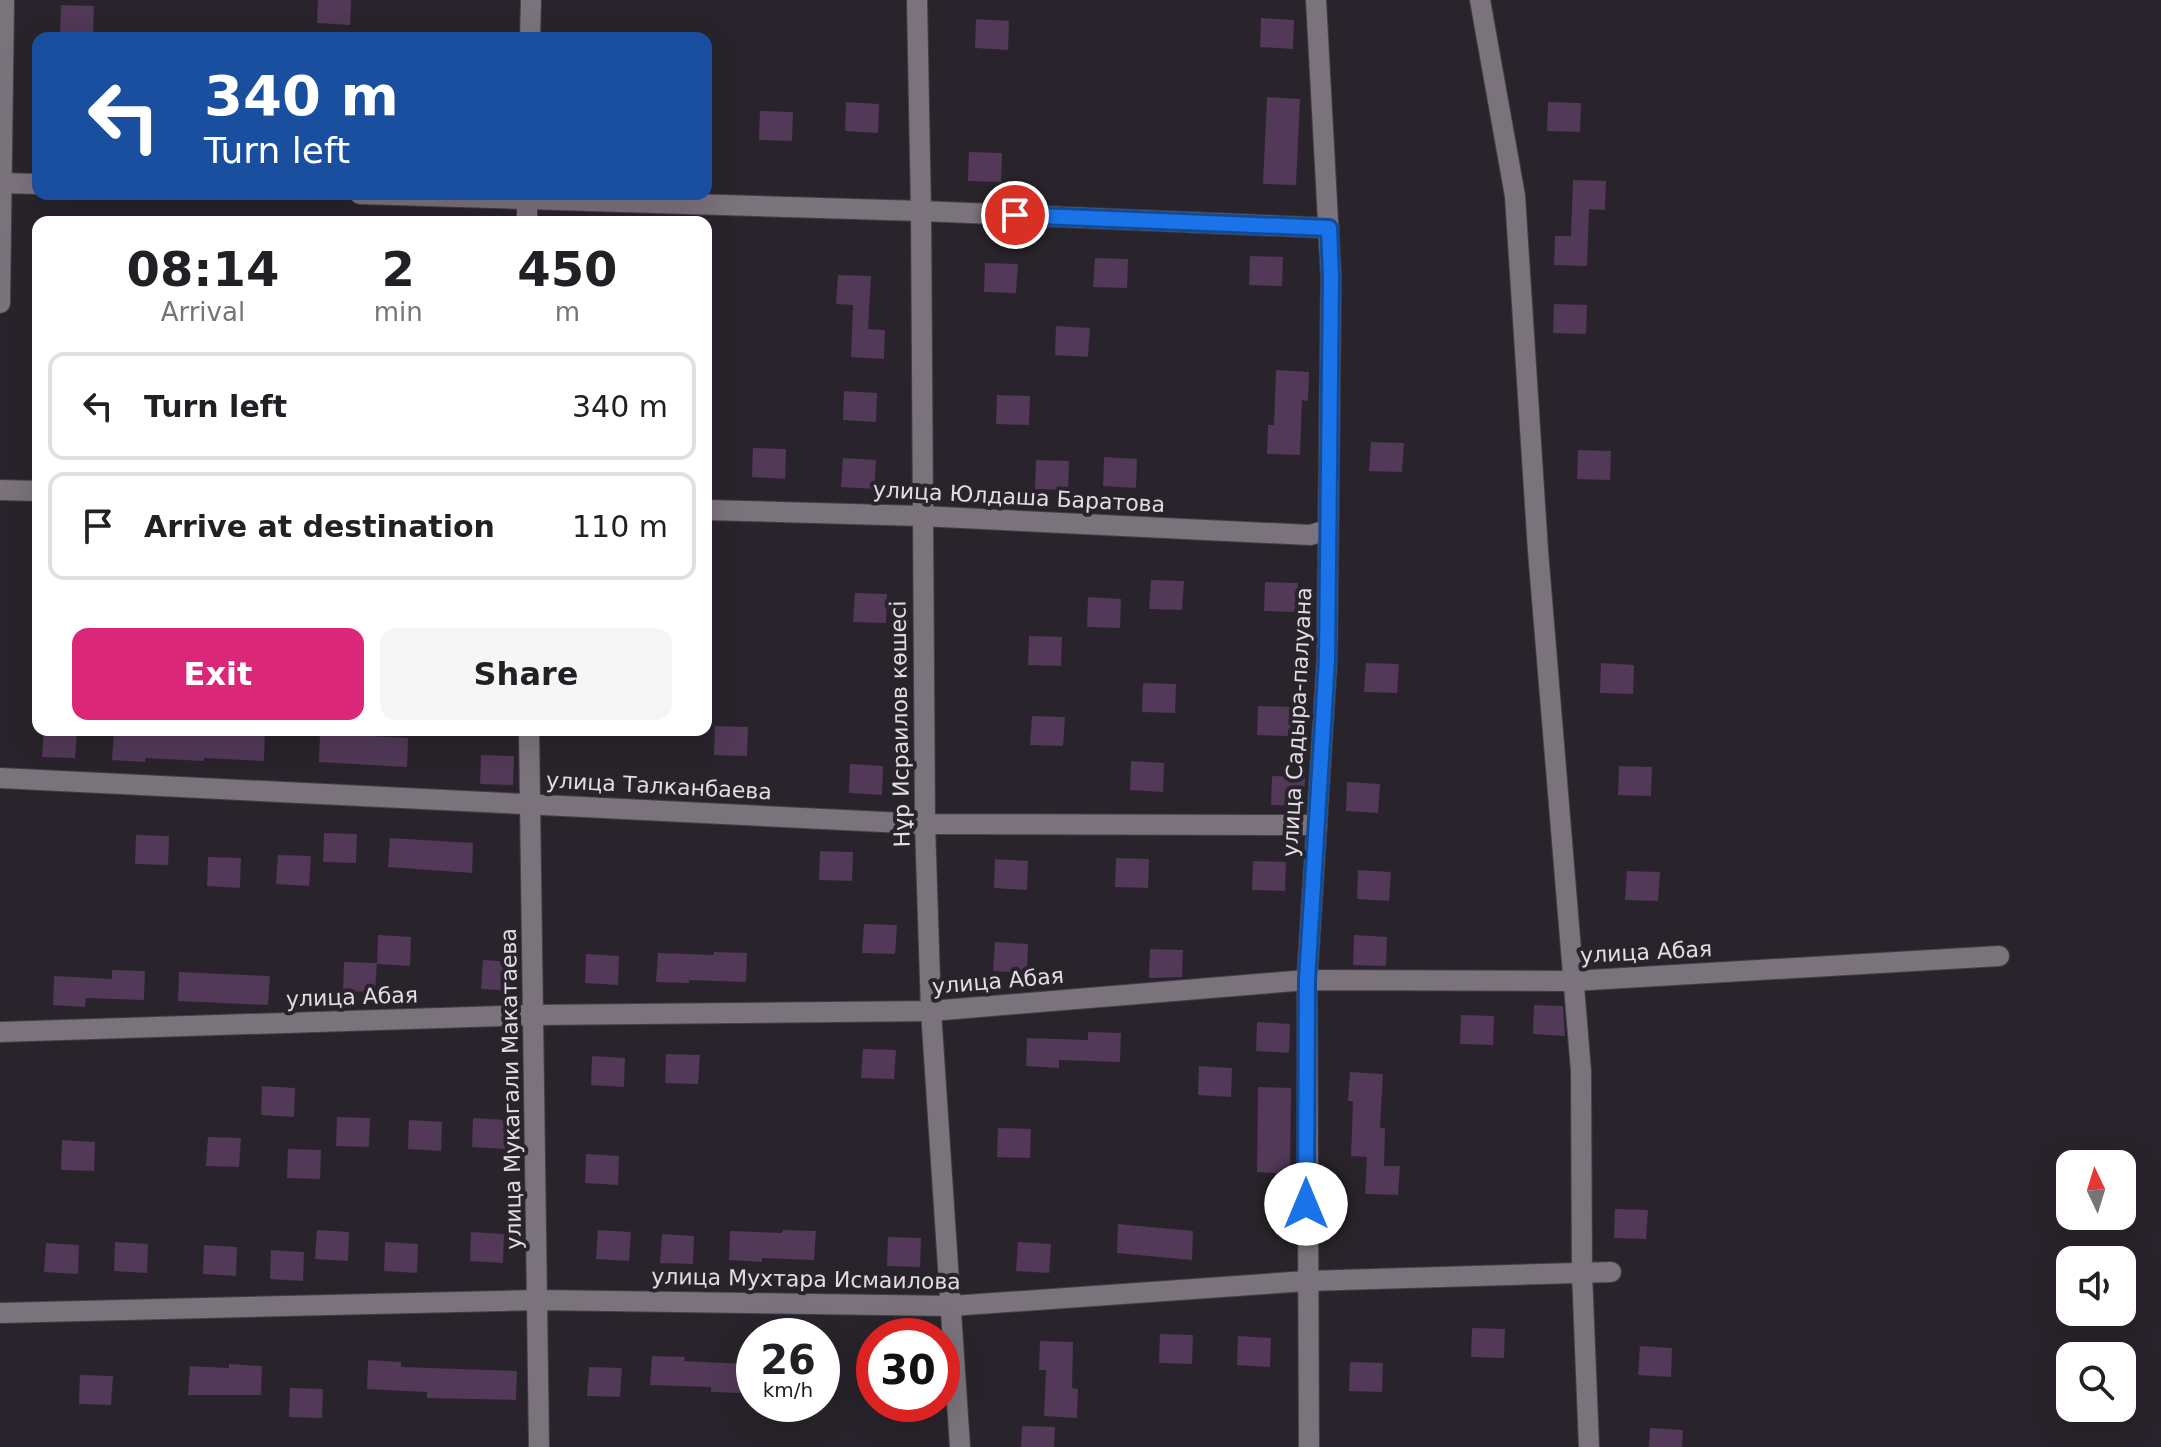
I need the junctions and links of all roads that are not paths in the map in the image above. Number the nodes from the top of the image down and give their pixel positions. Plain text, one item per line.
1 (4, 0) edge
2 (531, 0) edge
3 (917, 0) edge
4 (1316, 0) edge
5 (1480, 0) edge
6 (530, 32) edge
7 (1, 183) edge
8 (32, 184) edge
9 (631, 200) edge
10 (921, 211) junction
11 (1329, 228) junction
12 (0, 303) edge
13 (0, 490) edge
14 (32, 491) edge
15 (712, 510) edge
16 (921, 516) junction
17 (1328, 530) junction
18 (529, 736) edge
19 (0, 778) edge
20 (530, 803) junction
21 (925, 824) junction
22 (1317, 825) junction
23 (1999, 956) dead end
24 (1307, 980) junction
25 (1573, 981) junction
26 (931, 1011) junction
27 (535, 1015) junction
28 (0, 1032) edge
29 (1611, 1272) dead end
30 (1582, 1273) junction
31 (1307, 1281) junction
32 (537, 1300) junction
33 (951, 1306) junction
34 (0, 1313) edge
35 (539, 1447) edge
36 (960, 1447) edge
37 (1309, 1447) edge
38 (1589, 1447) edge

1 - 7 street
2 - 6 street
3 - 10 street, Нұр Исраилов көшесі
4 - 11 street, улица Садыра-палуана
5 - 25 street
7 - 8 street
7 - 12 street
9 - 10 street
10 - 11 street
10 - 16 street, Нұр Исраилов көшесі
11 - 17 street, улица Садыра-палуана
13 - 14 street
15 - 16 street, улица Юлдаша Баратова
16 - 17 street, улица Юлдаша Баратова
16 - 21 street, Нұр Исраилов көшесі
17 - 22 street, улица Садыра-палуана
18 - 20 street, улица Мукагали Макатаева
19 - 20 street, улица Талканбаева
20 - 21 street, улица Талканбаева
20 - 27 street, улица Мукагали Макатаева
21 - 22 street, улица Талканбаева
21 - 26 street, Нұр Исраилов көшесі
22 - 24 street, улица Садыра-палуана
23 - 25 street, улица Абая
24 - 25 street, улица Абая
24 - 26 street, улица Абая
24 - 31 street, улица Садыра-палуана
25 - 30 street
26 - 27 street, улица Абая
26 - 33 street, Нұр Исраилов көшесі
27 - 28 street, улица Абая
27 - 32 street, улица Мукагали Макатаева
29 - 30 street, улица Мухтара Исмаилова
30 - 31 street, улица Мухтара Исмаилова
30 - 38 street
31 - 33 street, улица Мухтара Исмаилова
31 - 37 street, улица Садыра-палуана
32 - 33 street, улица Мухтара Исмаилова
32 - 34 street, улица Мухтара Исмаилова
32 - 35 street, улица Мукагали Макатаева
33 - 36 street, Нұр Исраилов көшесі

